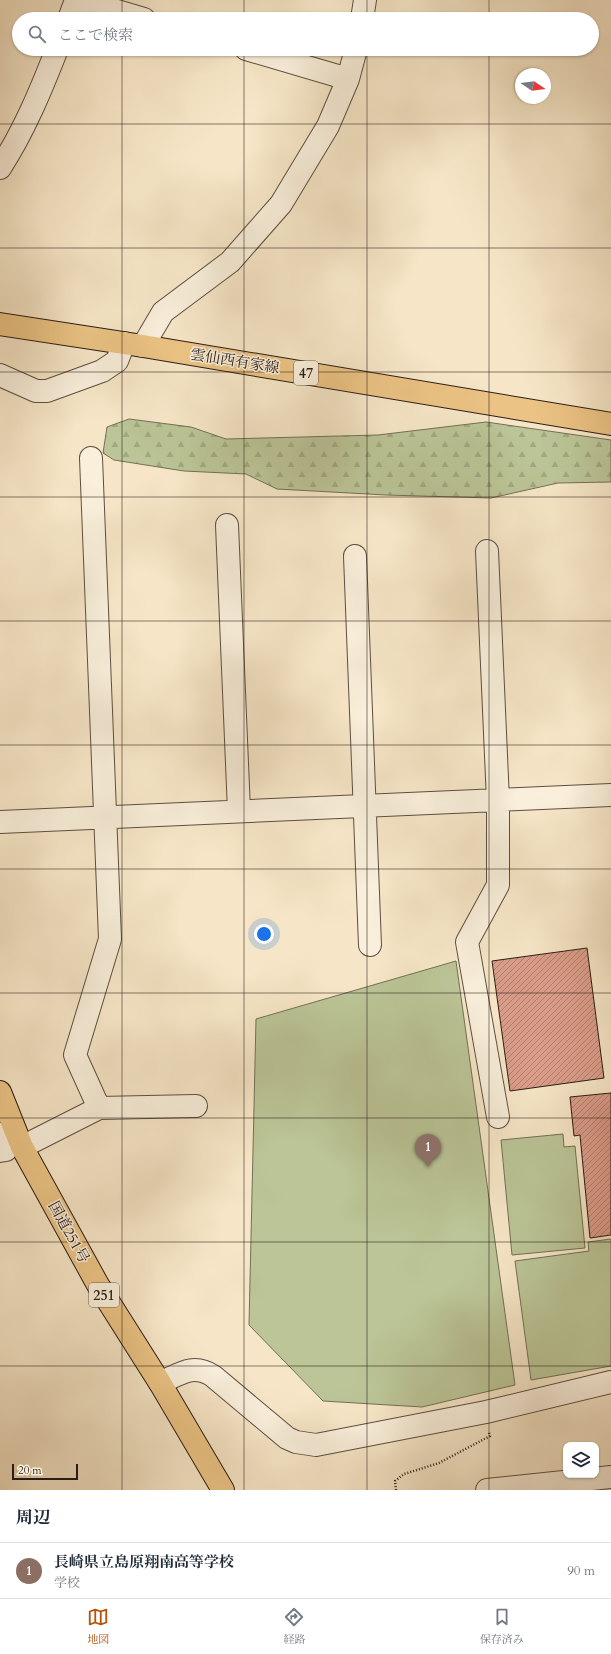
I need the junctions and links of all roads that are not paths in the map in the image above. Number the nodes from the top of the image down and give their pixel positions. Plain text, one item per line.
1 (76, 0) edge
2 (80, 0) edge
3 (365, 0) edge
4 (72, 12) edge
5 (120, 12) edge
6 (363, 12) edge
7 (54, 56) edge
8 (270, 56) edge
9 (354, 56) edge
10 (348, 79) junction
11 (0, 168) edge
12 (0, 324) edge
13 (134, 344) junction
14 (0, 375) edge
15 (611, 424) edge
16 (91, 458) dead end
17 (227, 525) dead end
18 (487, 551) dead end
19 (355, 556) dead end
20 (611, 795) edge
21 (498, 801) junction
22 (365, 806) junction
23 (239, 811) junction
24 (105, 817) junction
25 (0, 822) edge
26 (370, 945) dead end
27 (2, 1104) edge
28 (196, 1106) dead end
29 (99, 1108) junction
30 (498, 1117) dead end
31 (0, 1134) edge
32 (22, 1147) junction
33 (0, 1152) edge
34 (611, 1382) edge
35 (160, 1383) junction
36 (611, 1477) edge
37 (223, 1490) edge
38 (487, 1490) edge

1 - 4 street
2 - 5 street
3 - 6 street
7 - 11 street
8 - 10 street
9 - 10 street
10 - 13 street
12 - 13 main road, 雲仙西有家線 / 47
13 - 14 street
13 - 15 main road, 雲仙西有家線 / 47
16 - 24 street
17 - 23 street
18 - 21 street
19 - 22 street
20 - 21 street
21 - 22 street
21 - 30 street
22 - 23 street
22 - 26 street
23 - 24 street
24 - 25 street
24 - 29 street
27 - 32 main road, 国道251号 / 251
28 - 29 street
29 - 32 street
31 - 33 street
32 - 35 main road, 国道251号 / 251
34 - 35 street
35 - 37 main road, 国道251号 / 251
36 - 38 street

